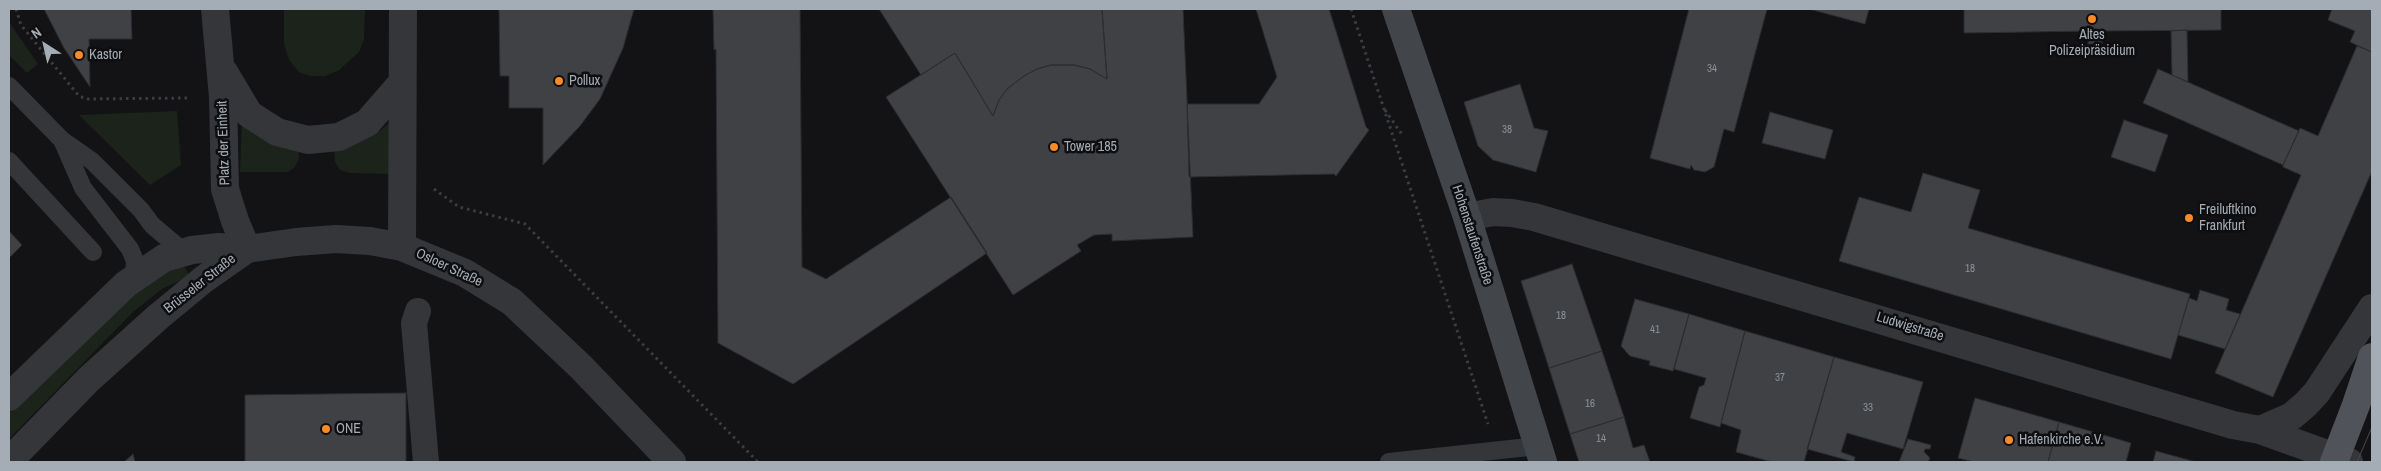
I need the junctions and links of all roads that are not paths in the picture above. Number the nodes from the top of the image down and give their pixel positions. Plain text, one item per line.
1 (215, 9) edge
2 (403, 9) edge
3 (1396, 9) edge
4 (220, 64) junction
5 (401, 84) junction
6 (9, 86) edge
7 (62, 140) junction
8 (9, 161) edge
9 (1467, 217) junction
10 (402, 247) junction
11 (247, 249) junction
12 (93, 252) dead end
13 (184, 252) junction
14 (134, 277) junction
15 (2372, 308) edge
16 (418, 311) dead end
17 (2372, 357) edge
18 (9, 397) edge
19 (2260, 430) junction
20 (1540, 454) edge
21 (2339, 461) edge
22 (9, 462) edge
23 (426, 462) edge
24 (672, 462) edge
25 (1389, 462) edge

1 - 4 street, Platz der Einheit
2 - 5 street
3 - 9 main road, Hohenstaufenstraße
4 - 5 street, Platz der Einheit
4 - 11 street, Platz der Einheit
5 - 10 street
6 - 7 lane
7 - 13 lane
7 - 14 lane
8 - 12 lane
9 - 19 street, Ludwigstraße
9 - 20 main road, Hohenstaufenstraße
10 - 11 street, Osloer Straße
10 - 24 street, Osloer Straße
11 - 13 street, Brüsseler Straße
11 - 22 street, Brüsseler Straße
13 - 14 street, Brüsseler Straße
14 - 18 street, Brüsseler Straße
15 - 19 street
16 - 23 street
17 - 21 main road
19 - 21 street, Ludwigstraße
20 - 25 lane

